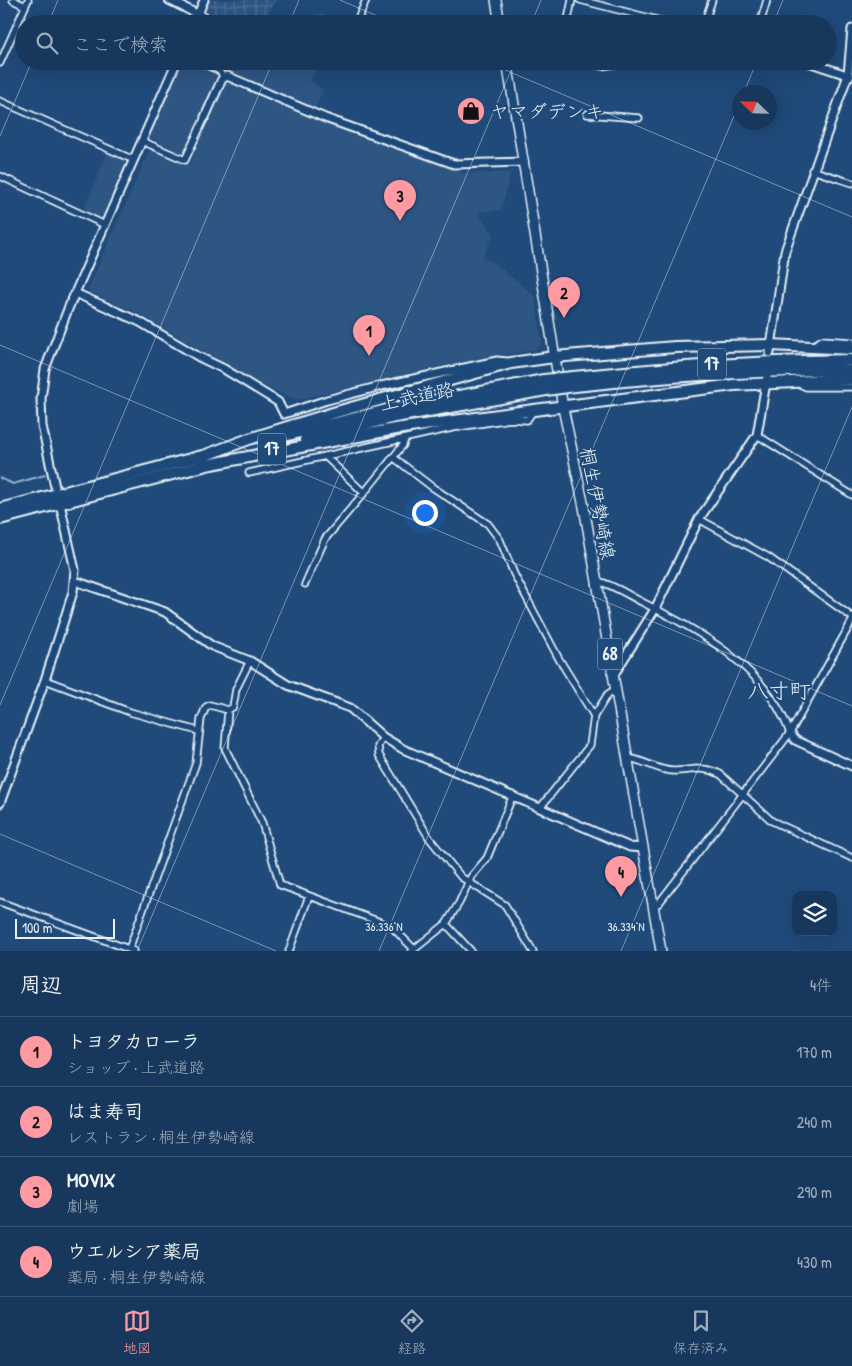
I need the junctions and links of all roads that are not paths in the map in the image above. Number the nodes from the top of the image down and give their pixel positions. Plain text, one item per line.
1 (13, 0) edge
2 (169, 0) edge
3 (204, 0) edge
4 (366, 0) edge
5 (496, 0) edge
6 (572, 0) edge
7 (580, 0) edge
8 (712, 0) edge
9 (767, 0) edge
10 (26, 3) edge
11 (21, 15) edge
12 (198, 15) joint
13 (359, 15) edge
14 (498, 15) edge
15 (568, 15) edge
16 (638, 15) edge
17 (707, 15) edge
18 (763, 15) edge
19 (15, 28) edge
20 (852, 29) edge
21 (0, 63) edge
22 (174, 70) edge
23 (216, 70) edge
24 (509, 70) edge
25 (832, 70) edge
26 (850, 76) edge
27 (224, 77) junction
28 (0, 101) edge
29 (587, 114) dead end
30 (205, 117) joint
31 (639, 118) dead end
32 (142, 142) junction
33 (134, 160) junction
34 (524, 162) junction
35 (812, 170) junction
36 (0, 176) edge
37 (852, 183) edge
38 (105, 225) junction
39 (75, 294) junction
40 (852, 342) edge
41 (810, 347) junction
42 (771, 349) junction
43 (852, 349) edge
44 (554, 357) junction
45 (852, 360) edge
46 (511, 364) junction
47 (852, 370) edge
48 (852, 379) edge
49 (767, 380) junction
50 (793, 380) junction
51 (574, 381) junction
52 (545, 385) junction
53 (852, 387) edge
54 (563, 408) junction
55 (534, 410) junction
56 (757, 435) junction
57 (405, 439) junction
58 (325, 456) junction
59 (393, 457) junction
60 (198, 458) junction
61 (206, 465) junction
62 (249, 473) dead end
63 (55, 487) dead end
64 (364, 493) junction
65 (852, 495) edge
66 (61, 508) dead end
67 (0, 509) edge
68 (0, 519) edge
69 (699, 519) junction
70 (75, 581) junction
71 (597, 581) junction
72 (305, 584) dead end
73 (655, 609) junction
74 (852, 616) edge
75 (852, 621) edge
76 (250, 661) junction
77 (613, 676) junction
78 (45, 680) junction
79 (616, 689) junction
80 (228, 710) junction
81 (594, 716) junction
82 (198, 731) junction
83 (790, 733) junction
84 (383, 737) junction
85 (627, 758) junction
86 (852, 766) edge
87 (513, 795) junction
88 (743, 795) junction
89 (0, 803) edge
90 (540, 808) junction
91 (643, 848) junction
92 (852, 858) edge
93 (469, 881) junction
94 (309, 896) junction
95 (0, 902) edge
96 (653, 906) junction
97 (446, 924) junction
98 (132, 950) edge
99 (413, 950) edge
100 (289, 951) edge
101 (471, 951) edge
102 (533, 951) edge
103 (661, 951) edge

1 - 10 street
2 - 12 street
3 - 12 street
4 - 13 street
5 - 14 main road
6 - 15 street
7 - 16 street
8 - 17 street
9 - 18 street
10 - 11 street
19 - 21 street
20 - 26 street
22 - 32 street
23 - 27 street
24 - 34 main road, 桐生伊勢崎線 / 68
25 - 26 street
26 - 35 street
27 - 30 street
27 - 34 street
28 - 33 street
29 - 31 street
30 - 32 street
32 - 33 street
33 - 38 street
34 - 44 main road, 桐生伊勢崎線 / 68
35 - 37 street
35 - 42 street
36 - 38 street
38 - 39 street
39 - 46 street
39 - 63 street
40 - 41 street
41 - 42 highway
41 - 43 highway
42 - 44 highway
44 - 46 highway
44 - 54 main road, 桐生伊勢崎線 / 68
45 - 51 highway, 上武道路 / 17
46 - 60 highway
47 - 51 highway, 上武道路 / 17
48 - 50 highway
49 - 50 highway
49 - 54 highway
49 - 56 street
50 - 53 street
51 - 52 highway, 上武道路 / 17, bridge
52 - 60 highway, 上武道路 / 17
52 - 61 highway, 上武道路 / 17
54 - 55 highway
54 - 71 main road, 桐生伊勢崎線 / 68
55 - 57 street
55 - 61 highway
56 - 65 street
56 - 69 street
57 - 58 street
57 - 59 street
58 - 62 street
58 - 64 street
59 - 64 street
59 - 81 street
60 - 67 highway, 上武道路 / 17
61 - 68 highway, 上武道路 / 17
64 - 72 street
66 - 70 street
69 - 73 street
69 - 74 street
70 - 76 street
70 - 78 street
71 - 73 street
71 - 77 main road, 桐生伊勢崎線 / 68
73 - 77 street
73 - 83 street
75 - 83 street
76 - 80 street
76 - 84 street
77 - 79 main road, 桐生伊勢崎線 / 68
78 - 82 street
78 - 89 street
79 - 81 street
79 - 85 main road, 桐生伊勢崎線 / 68
80 - 82 street
80 - 94 street
81 - 90 street
82 - 98 street
83 - 86 street
83 - 88 street
84 - 87 street
84 - 93 street
85 - 88 street
85 - 91 main road, 桐生伊勢崎線 / 68
87 - 90 street
87 - 93 street
88 - 92 street
88 - 96 street
90 - 91 street
91 - 96 main road, 桐生伊勢崎線 / 68
93 - 97 street
93 - 102 street
94 - 99 street
94 - 100 street
95 - 98 street
96 - 103 main road, 桐生伊勢崎線 / 68
97 - 99 street
97 - 101 street

